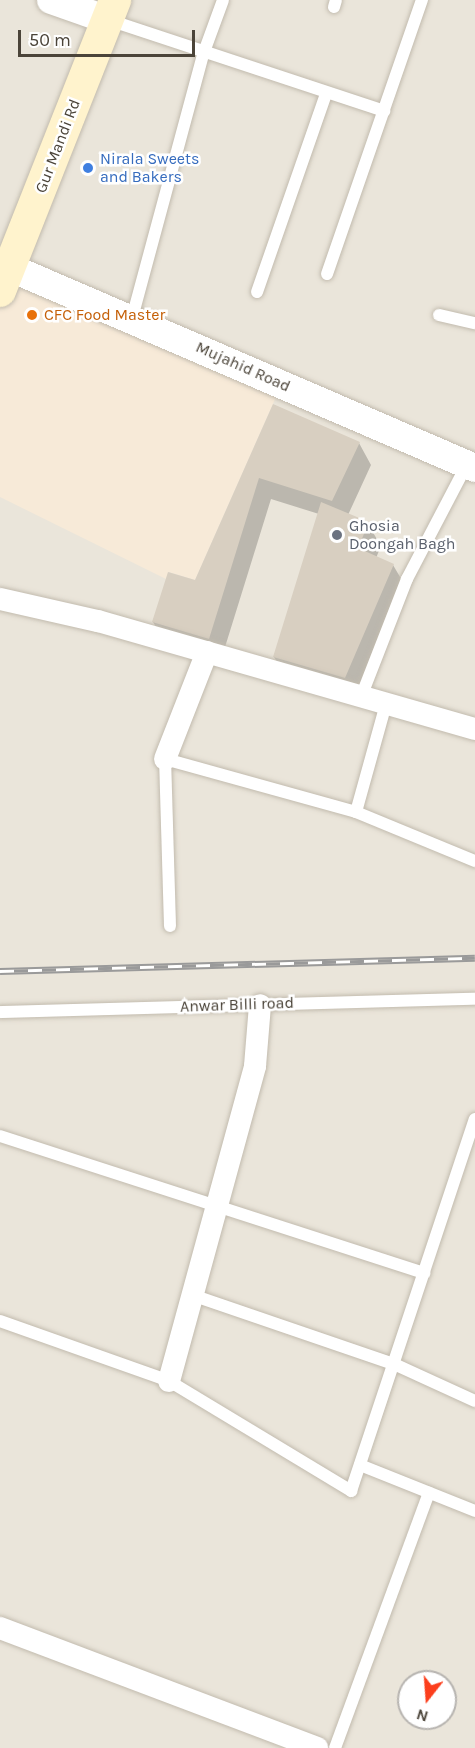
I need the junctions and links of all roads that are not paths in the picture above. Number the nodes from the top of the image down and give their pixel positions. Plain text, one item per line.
1 (51, 0) edge
2 (223, 0) edge
3 (422, 0) edge
4 (111, 10) edge
5 (204, 52) junction
6 (326, 94) junction
7 (384, 111) junction
8 (4, 274) edge
9 (327, 274) dead end
10 (257, 292) dead end
11 (439, 315) dead end
12 (132, 318) junction
13 (475, 323) edge
14 (471, 466) edge
15 (0, 599) edge
16 (207, 652) junction
17 (361, 697) junction
18 (386, 704) junction
19 (475, 729) edge
20 (165, 759) junction
21 (356, 812) junction
22 (475, 861) edge
23 (170, 926) dead end
24 (475, 999) edge
25 (260, 1005) junction
26 (0, 1012) edge
27 (475, 1119) edge
28 (0, 1136) edge
29 (216, 1209) junction
30 (424, 1273) junction
31 (192, 1295) junction
32 (0, 1322) edge
33 (394, 1364) junction
34 (169, 1381) junction
35 (475, 1401) edge
36 (360, 1465) junction
37 (429, 1492) junction
38 (475, 1511) edge
39 (0, 1628) edge
40 (317, 1748) edge
41 (335, 1748) edge

1 - 4 street
2 - 5 lane
3 - 7 lane
4 - 5 lane
4 - 8 main road, Gur Mandi Rd
5 - 6 lane
5 - 12 lane
6 - 7 lane
6 - 10 lane
7 - 9 lane
8 - 12 street, Mujahid Road
11 - 13 lane
12 - 14 street, Mujahid Road
14 - 17 lane
15 - 16 street
16 - 17 street
16 - 20 street
17 - 18 street
18 - 19 street
18 - 21 lane
20 - 21 lane
20 - 23 lane
21 - 22 lane
24 - 25 lane, Anwar Billi road
25 - 26 lane, Anwar Billi road
25 - 29 street
27 - 30 lane
28 - 29 lane
29 - 30 lane
29 - 31 street
30 - 33 lane
31 - 33 lane
31 - 34 street
32 - 34 lane
33 - 35 lane
33 - 36 lane
34 - 36 lane
36 - 37 lane
37 - 38 lane
37 - 41 lane
39 - 40 street

